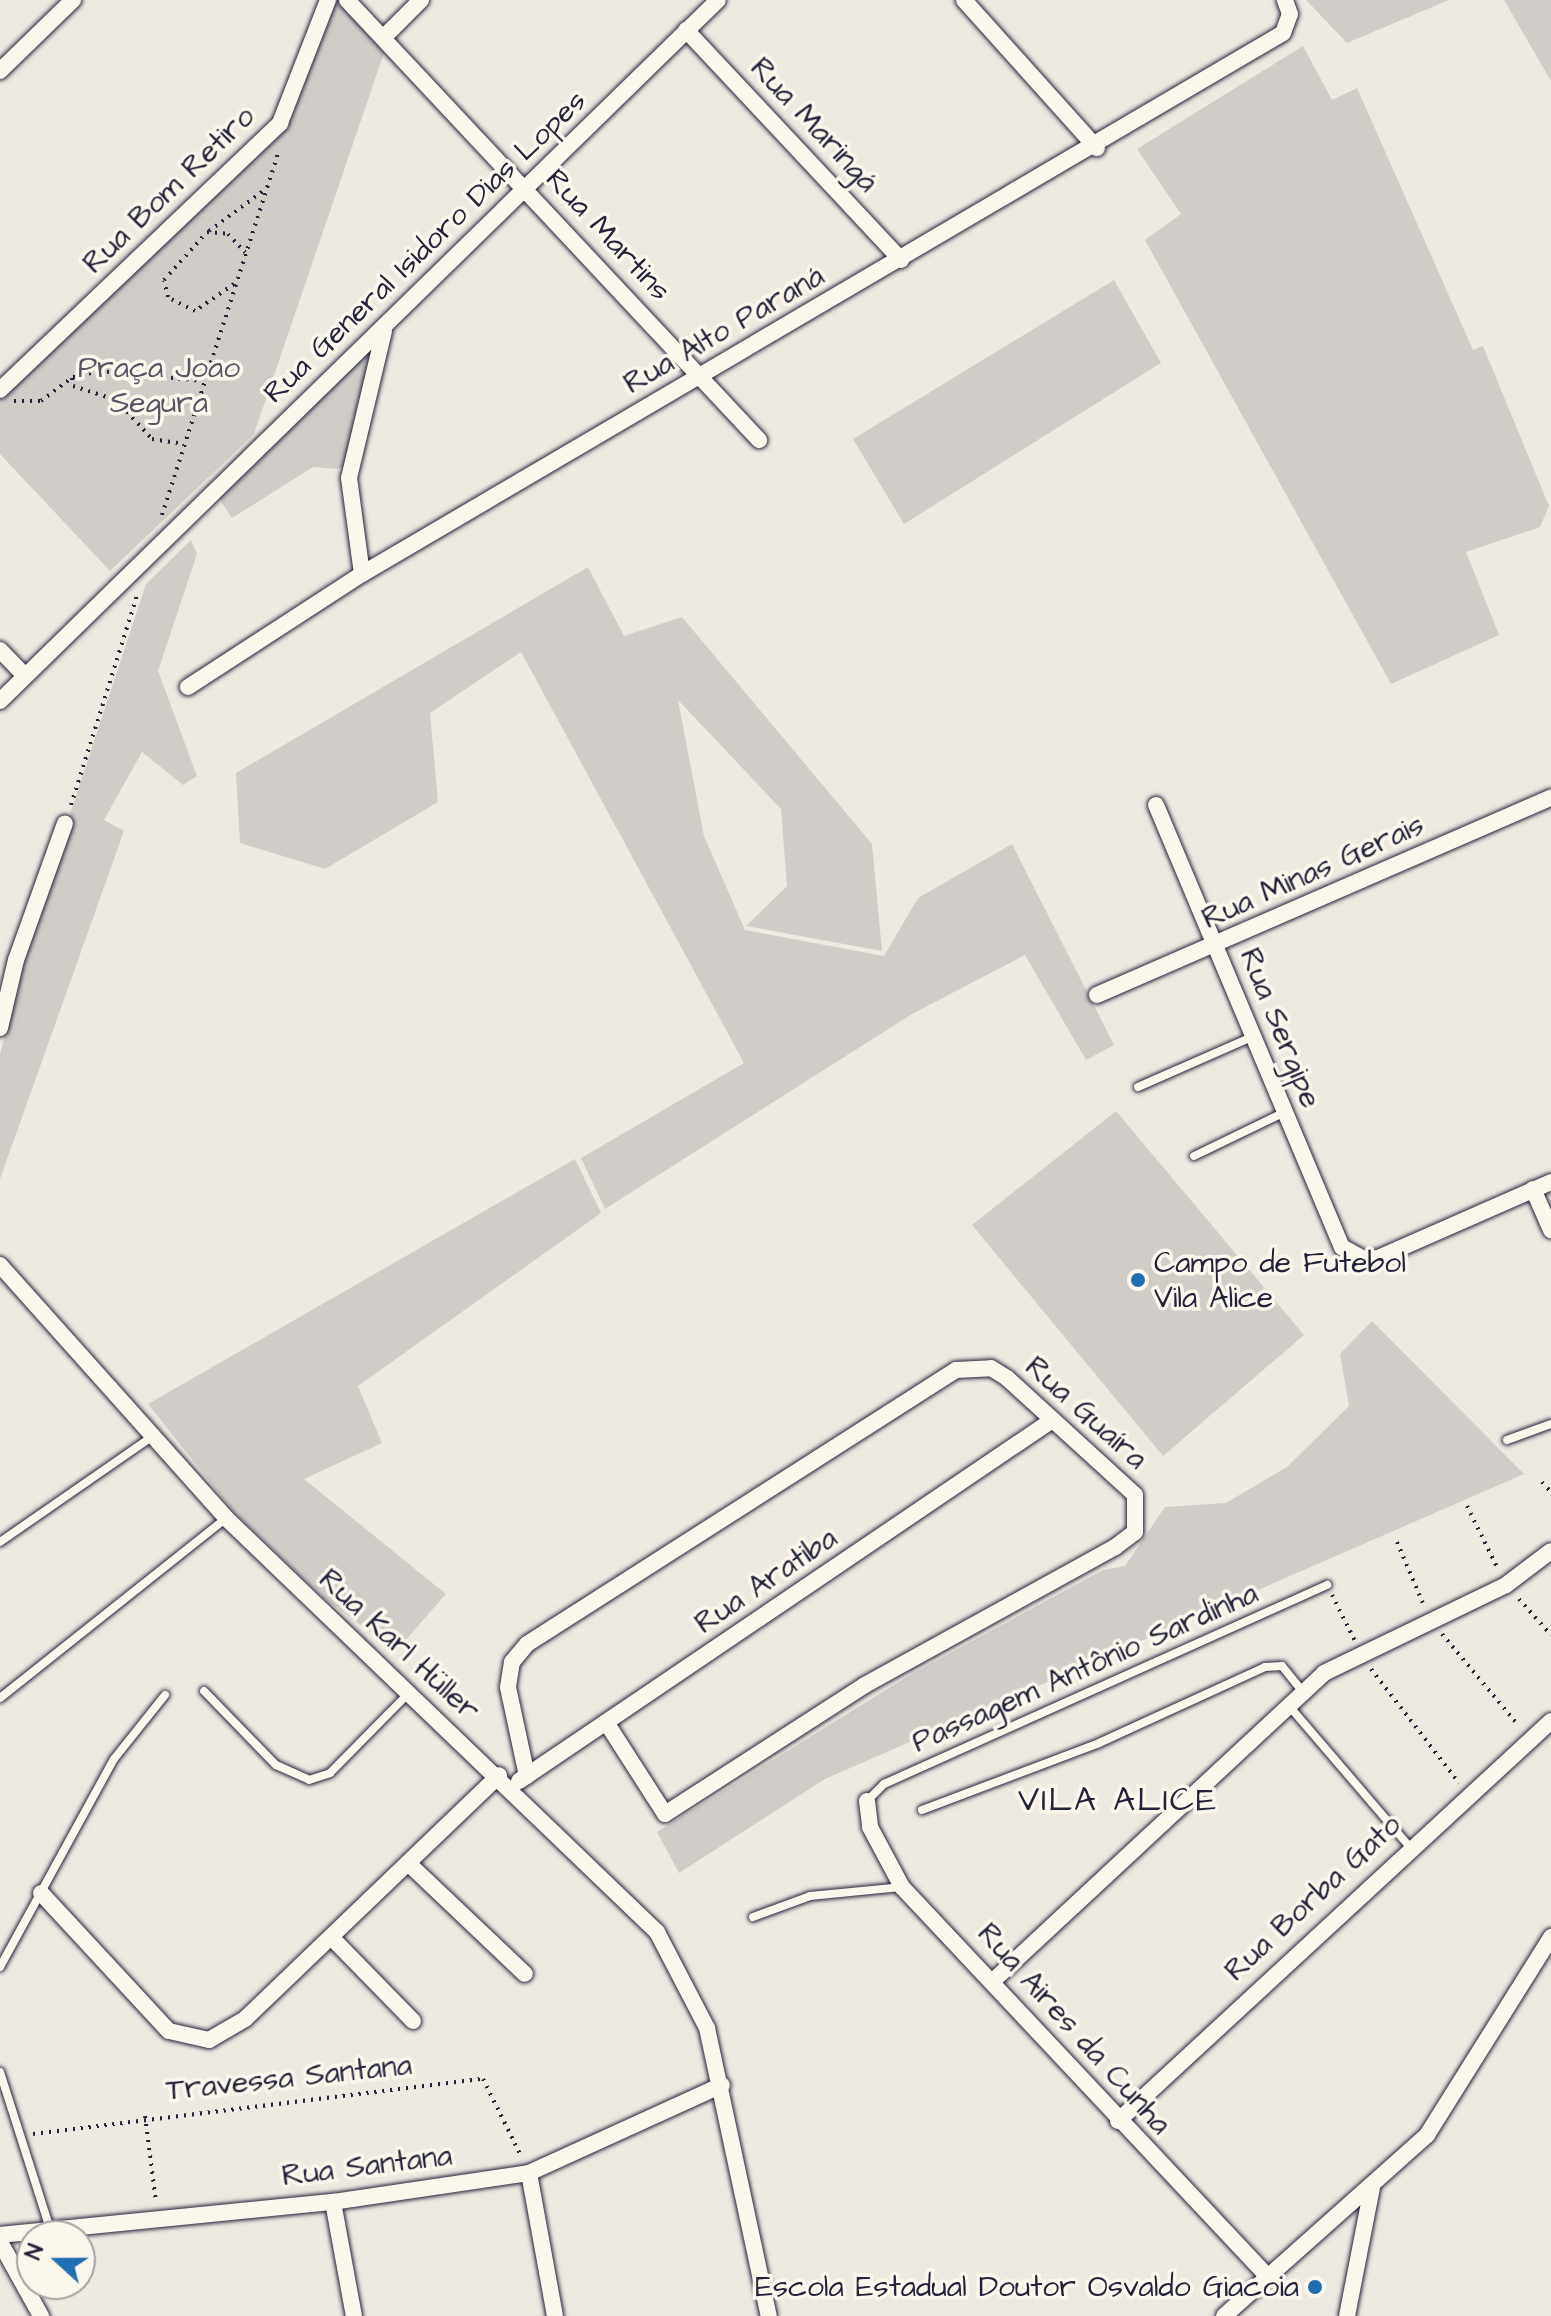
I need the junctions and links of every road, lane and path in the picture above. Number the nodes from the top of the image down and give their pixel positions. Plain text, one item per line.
1 (73, 0) edge
2 (328, 0) edge
3 (347, 0) edge
4 (421, 0) edge
5 (718, 0) edge
6 (964, 0) edge
7 (1285, 0) edge
8 (686, 30) junction
9 (383, 38) junction
10 (0, 71) edge
11 (280, 145) dead end
12 (1097, 148) junction
13 (526, 186) junction
14 (266, 189) junction
15 (207, 232) junction
16 (245, 252) junction
17 (901, 260) junction
18 (235, 283) junction
19 (384, 331) junction
20 (699, 375) junction
21 (73, 377) junction
22 (203, 381) junction
23 (0, 390) edge
24 (0, 397) edge
25 (759, 440) dead end
26 (184, 444) junction
27 (153, 546) junction
28 (362, 574) junction
29 (126, 627) dead end
30 (0, 650) edge
31 (25, 676) junction
32 (188, 687) dead end
33 (0, 701) edge
34 (1551, 798) edge
35 (1156, 805) dead end
36 (65, 823) joint
37 (1217, 946) junction
38 (1097, 995) dead end
39 (0, 1028) edge
40 (1252, 1037) junction
41 (1138, 1087) dead end
42 (1283, 1113) junction
43 (1194, 1156) dead end
44 (1551, 1182) edge
45 (1533, 1189) junction
46 (1551, 1230) edge
47 (0, 1265) edge
48 (1051, 1421) junction
49 (1551, 1424) edge
50 (150, 1438) junction
51 (1507, 1440) dead end
52 (1542, 1482) dead end
53 (1551, 1492) edge
54 (226, 1518) junction
55 (0, 1542) edge
56 (1397, 1542) dead end
57 (1551, 1551) edge
58 (1327, 1585) joint
59 (1430, 1620) junction
60 (1360, 1653) junction
61 (204, 1691) dead end
62 (1302, 1691) junction
63 (409, 1693) junction
64 (165, 1695) dead end
65 (0, 1698) edge
66 (1289, 1706) junction
67 (1551, 1721) edge
68 (606, 1722) junction
69 (1530, 1739) junction
70 (527, 1776) junction
71 (505, 1780) junction
72 (1468, 1794) junction
73 (867, 1801) joint
74 (922, 1810) dead end
75 (1409, 1846) junction
76 (408, 1863) junction
77 (902, 1887) junction
78 (41, 1893) junction
79 (753, 1917) dead end
80 (1551, 1937) edge
81 (332, 1938) junction
82 (0, 1967) edge
83 (525, 1974) dead end
84 (994, 1980) junction
85 (413, 2021) dead end
86 (0, 2072) edge
87 (722, 2085) junction
88 (145, 2115) junction
89 (1118, 2121) junction
90 (19, 2136) junction
91 (529, 2173) junction
92 (1372, 2187) junction
93 (333, 2202) junction
94 (158, 2216) junction
95 (47, 2220) edge
96 (96, 2223) edge
97 (0, 2242) edge
98 (1269, 2278) junction
99 (41, 2316) edge
100 (354, 2316) edge
101 (555, 2316) edge
102 (769, 2316) edge
103 (1224, 2316) edge
104 (1347, 2316) edge

1 - 10 street
2 - 23 street, Rua Bom Retiro
3 - 9 street, Rua Martins
4 - 9 street
5 - 8 street, Rua General Isidoro Dias Lopes
6 - 12 street
7 - 12 street, Rua Alto Paraná
8 - 13 street, Rua General Isidoro Dias Lopes
8 - 17 street, Rua Maringá
9 - 13 street, Rua Martins
11 - 14 path
12 - 17 street, Rua Alto Paraná
13 - 19 street, Rua General Isidoro Dias Lopes
13 - 20 street, Rua Martins
14 - 15 path
14 - 16 path
15 - 16 path
15 - 18 path
16 - 18 path
17 - 20 street, Rua Alto Paraná
18 - 22 path
19 - 27 street, Rua General Isidoro Dias Lopes
19 - 28 street
20 - 25 street, Rua Martins
20 - 28 street, Rua Alto Paraná
21 - 22 path
21 - 24 path
21 - 26 path
22 - 26 path
26 - 27 path
27 - 31 street, Rua General Isidoro Dias Lopes
28 - 32 street, Rua Alto Paraná
29 - 36 path
30 - 31 street
31 - 33 street, Rua General Isidoro Dias Lopes
34 - 37 street, Rua Minas Gerais
35 - 37 street, Rua Sergipe
36 - 39 street
37 - 38 street, Rua Minas Gerais
37 - 40 street, Rua Sergipe
40 - 41 lane
40 - 42 street, Rua Sergipe
42 - 43 lane
42 - 45 street, Rua Sergipe
44 - 45 street
45 - 46 street
47 - 50 street, Rua Karl Hüller
48 - 68 street, Rua Aratiba
48 - 68 street, Rua Guaíra
48 - 70 street, Rua Guaíra
49 - 51 lane
50 - 54 street, Rua Karl Hüller
50 - 55 lane
52 - 53 path
54 - 63 street, Rua Karl Hüller
54 - 65 lane
56 - 59 path
57 - 59 street
58 - 60 path
58 - 73 lane, Passagem Antônio Sardinha
59 - 60 street
59 - 69 path
60 - 62 street
60 - 72 path
61 - 63 lane
62 - 66 street
62 - 74 lane
63 - 71 street, Rua Karl Hüller
64 - 78 lane
66 - 75 lane
66 - 84 street
67 - 69 street, Rua Borba Gato
68 - 70 street, Rua Aratiba
69 - 72 street, Rua Borba Gato
70 - 71 street, Rua Aratiba
71 - 76 street, Rua Aratiba
71 - 87 street, Rua Karl Hüller
72 - 75 street, Rua Borba Gato
73 - 77 street, Rua Aires da Cunha
75 - 89 street, Rua Borba Gato
76 - 81 street, Rua Aratiba
76 - 83 street
77 - 79 lane
77 - 84 street, Rua Aires da Cunha
78 - 81 street, Rua Aratiba
78 - 82 lane
80 - 92 street
81 - 85 street
84 - 89 street, Rua Aires da Cunha
86 - 90 lane
87 - 91 street, Rua Santana
87 - 102 street, Rua Karl Hüller
88 - 90 path, Travessa Santana
88 - 91 path, Travessa Santana
88 - 94 path
89 - 98 street, Rua Aires da Cunha
90 - 95 lane
91 - 93 street, Rua Santana
91 - 101 street
92 - 98 street
92 - 104 street
93 - 94 street, Rua Santana
93 - 100 street
94 - 96 street, Rua Santana
97 - 99 street
98 - 103 street

